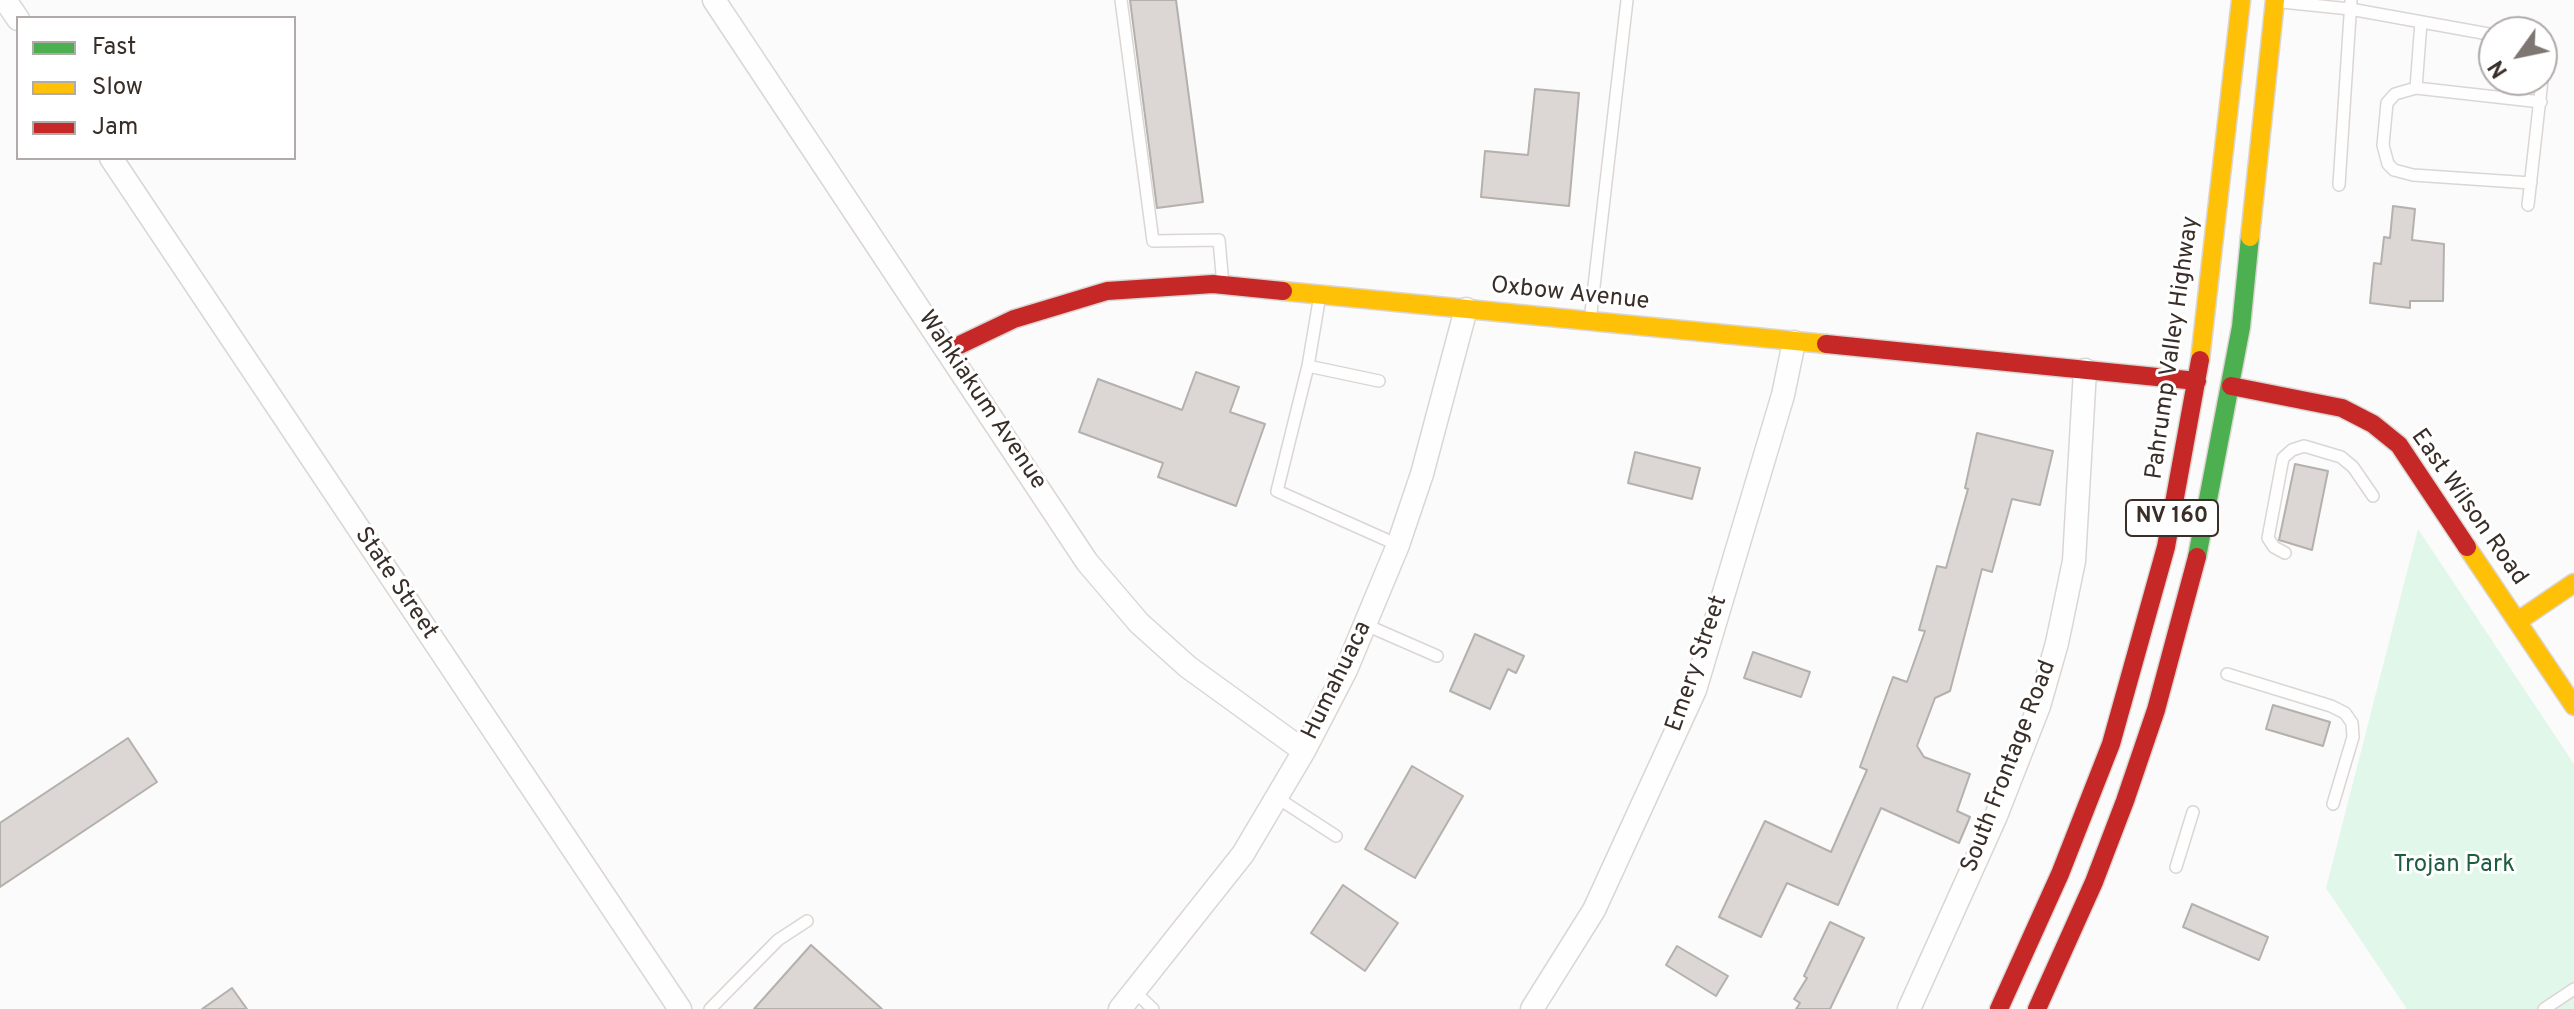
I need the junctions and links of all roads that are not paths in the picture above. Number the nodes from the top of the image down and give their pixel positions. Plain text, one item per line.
1 (714, 0) edge
2 (1121, 0) edge
3 (1627, 0) edge
4 (2241, 0) edge
5 (2273, 1) edge
6 (2351, 4) edge
7 (2421, 22) junction
8 (2478, 32) edge
9 (2416, 88) junction
10 (2541, 96) edge
11 (2541, 102) junction
12 (112, 160) edge
13 (2224, 161) junction
14 (2531, 183) junction
15 (2339, 185) dead end
16 (2528, 205) dead end
17 (1223, 285) junction
18 (1320, 294) junction
19 (1466, 309) junction
20 (1590, 321) junction
21 (1794, 342) junction
22 (949, 350) junction
23 (1308, 366) junction
24 (2085, 370) junction
25 (1379, 381) dead end
26 (2197, 381) junction
27 (2231, 386) junction
28 (2373, 496) dead end
29 (1398, 545) junction
30 (2285, 553) dead end
31 (2574, 583) edge
32 (2184, 610) junction
33 (2518, 621) junction
34 (1366, 625) junction
35 (1437, 656) dead end
36 (2227, 674) dead end
37 (2574, 706) edge
38 (1304, 751) junction
39 (1276, 797) junction
40 (2333, 804) dead end
41 (2193, 812) dead end
42 (1336, 836) dead end
43 (2176, 867) dead end
44 (807, 921) dead end
45 (2574, 989) edge
46 (1127, 1001) edge
47 (717, 1007) edge
48 (680, 1009) edge
49 (1153, 1009) edge
50 (1532, 1009) edge
51 (1909, 1009) edge
52 (1999, 1009) edge
53 (2037, 1009) edge
54 (2544, 1009) edge

1 - 22 street, Wahkiakum Avenue
2 - 17 lane
3 - 20 lane
4 - 13 main road, Pahrump Valley Highway / NV 160
5 - 6 lane
5 - 27 main road, NV 160
6 - 7 lane
6 - 15 lane
7 - 8 lane
7 - 9 lane
9 - 11 lane
9 - 14 lane
10 - 11 lane
11 - 14 lane
12 - 48 street, State Street
13 - 26 main road, Pahrump Valley Highway / NV 160
13 - 27 main road
14 - 16 lane
17 - 18 main road, Oxbow Avenue
17 - 22 main road, Oxbow Avenue
18 - 19 main road, Oxbow Avenue
18 - 23 lane
19 - 20 main road, Oxbow Avenue
19 - 29 street, Humahuaca
20 - 21 main road, Oxbow Avenue
21 - 24 main road, Oxbow Avenue
21 - 50 street, Emery Street
22 - 38 street, Wahkiakum Avenue
23 - 25 lane
23 - 29 lane
24 - 26 main road, Oxbow Avenue
24 - 51 street, South Frontage Road
26 - 32 main road
26 - 52 main road, Pahrump Valley Highway / NV 160
27 - 32 main road, NV 160
27 - 33 main road, East Wilson Road
28 - 30 lane
29 - 34 street, Humahuaca
31 - 33 main road
32 - 53 main road, NV 160
33 - 37 main road, East Wilson Road
34 - 35 lane
34 - 38 street, Humahuaca
36 - 40 lane
38 - 39 street, Humahuaca
39 - 42 lane
39 - 46 street, Humahuaca
41 - 43 lane
44 - 47 lane
45 - 54 lane
46 - 49 lane

